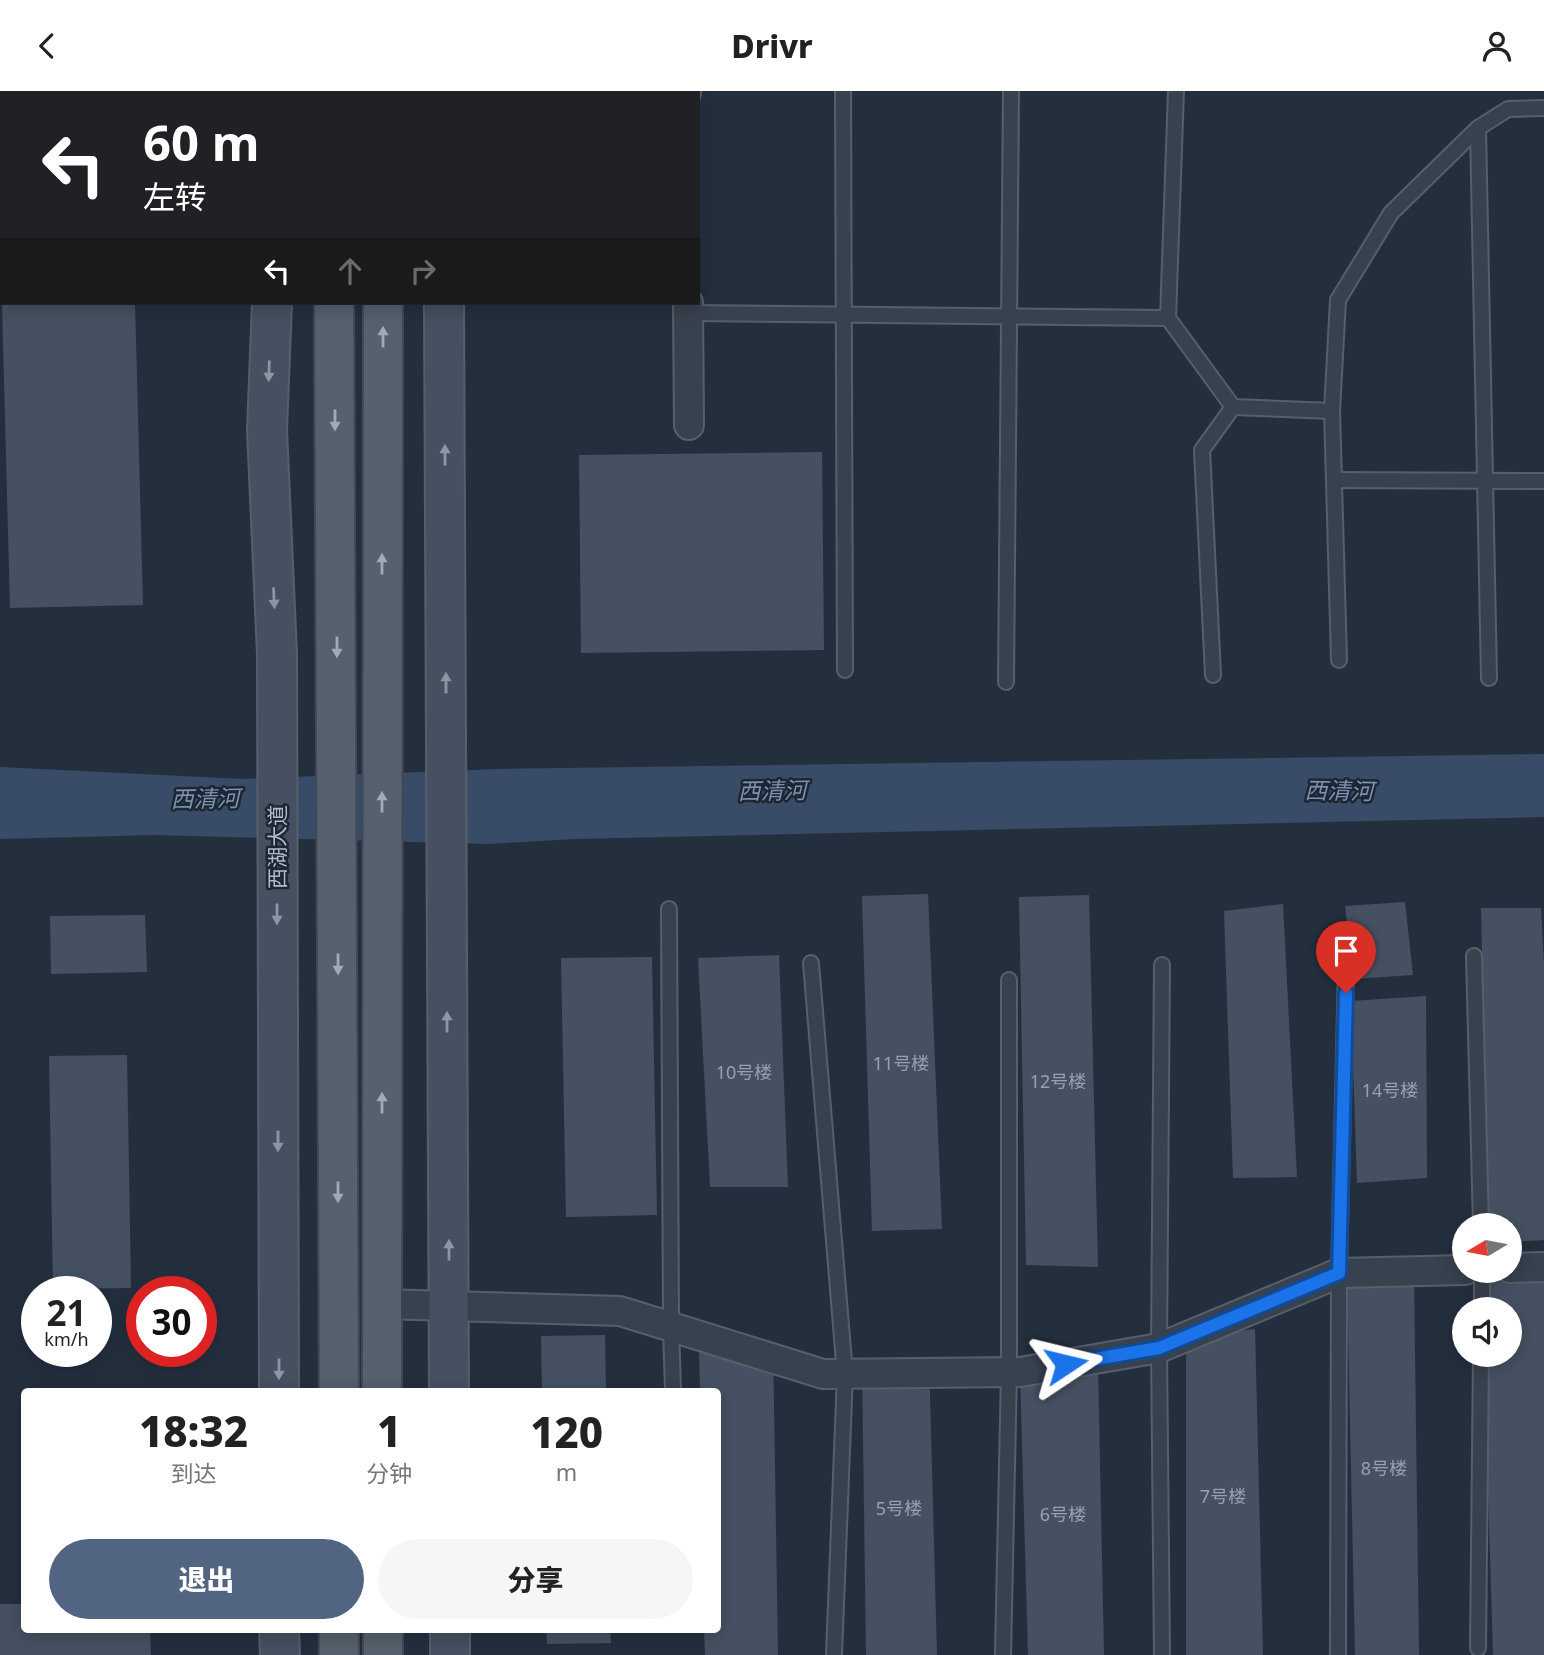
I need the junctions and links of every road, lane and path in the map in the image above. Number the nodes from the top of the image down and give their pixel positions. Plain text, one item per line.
1 (843, 91) edge
2 (1011, 91) edge
3 (1176, 91) edge
4 (1544, 108) edge
5 (1478, 128) junction
6 (272, 305) edge
7 (334, 305) edge
8 (383, 305) edge
9 (444, 305) edge
10 (688, 308) edge
11 (844, 315) junction
12 (1009, 317) junction
13 (1168, 318) junction
14 (1233, 407) junction
15 (1332, 411) junction
16 (688, 425) dead end
17 (1334, 479) junction
18 (1487, 481) junction
19 (1544, 481) edge
20 (1339, 660) dead end
21 (845, 670) dead end
22 (1213, 675) dead end
23 (1489, 678) dead end
24 (1006, 682) dead end
25 (669, 909) dead end
26 (1474, 956) dead end
27 (811, 963) dead end
28 (1162, 965) dead end
29 (1346, 966) dead end
30 (1009, 980) dead end
31 (1481, 1213) edge
32 (1544, 1267) edge
33 (1522, 1268) edge
34 (1452, 1270) edge
35 (1339, 1273) junction
36 (382, 1304) junction
37 (449, 1306) junction
38 (671, 1327) junction
39 (1159, 1348) junction
40 (1481, 1367) edge
41 (1009, 1372) junction
42 (845, 1374) junction
43 (279, 1388) edge
44 (339, 1388) edge
45 (382, 1388) edge
46 (449, 1388) edge
47 (673, 1388) edge
48 (279, 1633) edge
49 (339, 1633) edge
50 (383, 1633) edge
51 (450, 1633) edge
52 (1478, 1648) dead end
53 (279, 1655) edge
54 (339, 1655) edge
55 (383, 1655) edge
56 (450, 1655) edge
57 (834, 1655) edge
58 (1003, 1655) edge
59 (1162, 1655) edge
60 (1338, 1655) edge

1 - 11 lane
2 - 12 lane
3 - 13 lane
4 - 5 lane
5 - 15 lane
5 - 18 lane
6 -> 43 street, 西湖大道
7 -> 44 main road
36 -> 8 main road
37 -> 9 street
10 - 11 lane
10 - 16 street
11 - 12 lane
11 - 21 lane
12 - 13 lane
12 - 24 lane
13 - 14 lane
14 - 15 lane
14 - 22 lane
15 - 17 lane
17 - 18 lane
17 - 20 lane
18 - 19 lane
18 - 23 lane
25 - 38 lane
26 - 31 lane
27 - 42 lane
28 - 39 lane
29 - 35 lane
30 - 41 lane
32 - 33 street
34 - 35 street
35 - 39 street
35 - 60 lane
36 - 37 street
36 - 45 main road
37 - 38 street
37 - 46 street
38 - 42 street
38 - 47 lane
39 - 41 street
39 - 59 lane
40 - 52 lane
41 - 42 street
41 - 58 lane
42 - 57 lane
48 - 53 street
49 - 54 main road
50 - 55 main road
51 - 56 street

